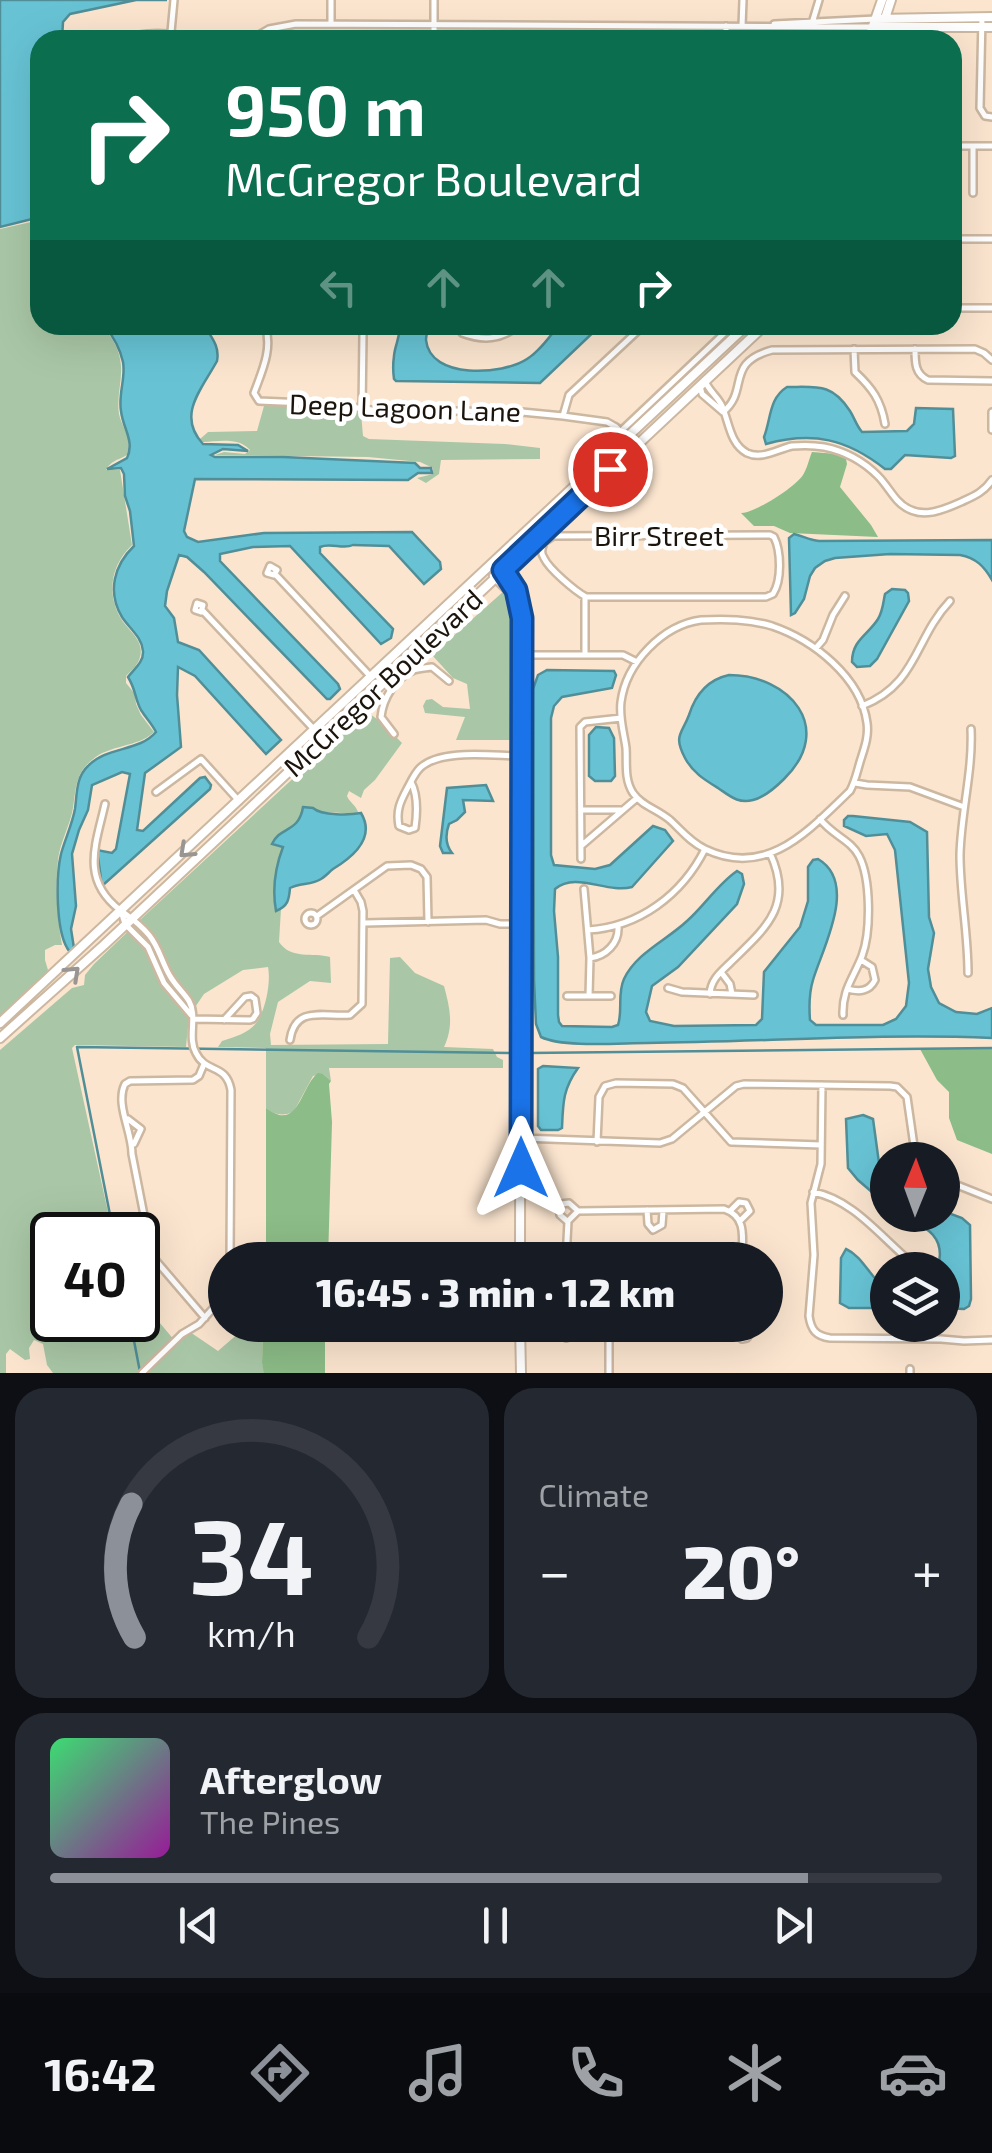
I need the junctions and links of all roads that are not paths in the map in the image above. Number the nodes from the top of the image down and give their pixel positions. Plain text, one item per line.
1 (174, 0) edge
2 (331, 0) edge
3 (434, 0) edge
4 (742, 0) edge
5 (818, 0) edge
6 (882, 0) edge
7 (890, 0) edge
8 (987, 17) edge
9 (879, 23) junction
10 (331, 24) junction
11 (434, 24) junction
12 (812, 24) junction
13 (829, 24) junction
14 (726, 26) junction
15 (742, 26) junction
16 (987, 27) edge
17 (171, 30) edge
18 (270, 30) edge
19 (434, 30) edge
20 (726, 30) edge
21 (829, 30) edge
22 (874, 30) edge
23 (879, 30) edge
24 (992, 117) edge
25 (962, 146) edge
26 (973, 146) junction
27 (992, 146) edge
28 (973, 193) dead end
29 (962, 239) edge
30 (992, 239) edge
31 (962, 308) edge
32 (992, 308) edge
33 (267, 335) edge
34 (363, 335) edge
35 (470, 335) edge
36 (501, 335) edge
37 (633, 335) edge
38 (723, 335) edge
39 (736, 335) edge
40 (754, 335) edge
41 (854, 349) junction
42 (914, 349) junction
43 (718, 352) junction
44 (992, 360) edge
45 (992, 382) edge
46 (703, 383) junction
47 (362, 410) junction
48 (723, 412) junction
49 (992, 412) edge
50 (563, 416) junction
51 (885, 424) dead end
52 (992, 430) edge
53 (624, 434) junction
54 (612, 467) junction
55 (992, 480) edge
56 (495, 562) junction
57 (487, 569) junction
58 (503, 570) junction
59 (275, 574) dead end
60 (495, 578) junction
61 (585, 596) junction
62 (844, 596) dead end
63 (950, 601) dead end
64 (203, 612) dead end
65 (522, 618) junction
66 (427, 625) junction
67 (409, 642) junction
68 (816, 648) junction
69 (413, 654) junction
70 (521, 654) junction
71 (585, 655) junction
72 (637, 662) junction
73 (371, 677) junction
74 (448, 681) dead end
75 (384, 689) junction
76 (862, 706) junction
77 (347, 716) junction
78 (621, 718) junction
79 (972, 728) dead end
80 (315, 730) junction
81 (394, 734) dead end
82 (323, 739) junction
83 (521, 756) junction
84 (411, 782) junction
85 (855, 782) junction
86 (156, 792) dead end
87 (636, 798) junction
88 (239, 801) junction
89 (105, 804) dead end
90 (964, 807) junction
91 (580, 810) junction
92 (621, 810) junction
93 (820, 819) junction
94 (218, 838) junction
95 (581, 846) junction
96 (705, 849) junction
97 (770, 853) junction
98 (581, 859) dead end
99 (584, 889) dead end
100 (354, 890) junction
101 (121, 911) junction
102 (317, 916) dead end
103 (129, 921) junction
104 (363, 922) junction
105 (428, 922) junction
106 (521, 924) junction
107 (618, 926) junction
108 (588, 930) junction
109 (590, 958) junction
110 (861, 960) junction
111 (721, 972) junction
112 (968, 973) dead end
113 (668, 988) dead end
114 (847, 989) junction
115 (710, 994) junction
116 (732, 994) junction
117 (754, 994) dead end
118 (567, 996) dead end
119 (590, 996) junction
120 (612, 996) dead end
121 (843, 1015) dead end
122 (192, 1020) junction
123 (224, 1020) junction
124 (0, 1023) edge
125 (0, 1038) edge
126 (290, 1040) dead end
127 (204, 1064) junction
128 (822, 1085) junction
129 (704, 1112) junction
130 (126, 1117) junction
131 (521, 1138) junction
132 (597, 1142) junction
133 (913, 1142) edge
134 (821, 1145) junction
135 (132, 1146) junction
136 (960, 1186) edge
137 (813, 1192) junction
138 (992, 1199) edge
139 (647, 1210) junction
140 (663, 1210) junction
141 (730, 1211) junction
142 (578, 1212) junction
143 (740, 1221) junction
144 (568, 1222) junction
145 (230, 1242) edge
146 (520, 1242) edge
147 (567, 1242) edge
148 (741, 1242) edge
149 (900, 1252) edge
150 (208, 1314) edge
151 (204, 1318) junction
152 (992, 1340) edge
153 (520, 1342) edge
154 (609, 1342) edge
155 (142, 1373) edge
156 (520, 1373) edge
157 (609, 1373) edge

1 - 17 street
2 - 10 street
3 - 11 street
4 - 15 street
5 - 12 street
6 - 9 main road
7 - 9 main road
8 - 9 main road
8 - 16 street
9 - 13 street
9 - 16 main road
9 - 22 main road
9 - 23 main road
10 - 11 street
10 - 18 street
11 - 14 street
11 - 19 street
12 - 13 street
12 - 15 street
13 - 21 street
14 - 15 street
14 - 20 street
16 - 24 street
25 - 26 street
26 - 27 street
26 - 28 street
29 - 30 street
31 - 32 street
33 - 47 street, Deep Lagoon Lane
34 - 47 street
35 - 36 street
37 - 50 street
38 - 53 street
39 - 43 main road, McGregor Boulevard
40 - 46 main road, McGregor Boulevard
41 - 42 street
41 - 48 street
41 - 51 street
42 - 44 street
42 - 45 street
43 - 46 main road
43 - 53 main road, McGregor Boulevard
46 - 48 street
46 - 54 main road, McGregor Boulevard
47 - 50 street, Deep Lagoon Lane
48 - 55 street
49 - 52 street
50 - 53 street, Deep Lagoon Lane
53 - 54 main road
53 - 56 main road, McGregor Boulevard
54 - 58 main road, McGregor Boulevard
56 - 57 main road, McGregor Boulevard
56 - 58 main road
57 - 60 main road
57 - 66 main road, McGregor Boulevard
58 - 60 main road, McGregor Boulevard
58 - 65 main road
59 - 73 street
60 - 65 main road
60 - 69 main road, McGregor Boulevard
61 - 61 street, Birr Street
61 - 71 street
62 - 68 street
63 - 76 street
64 - 80 street
65 - 70 main road
66 - 67 main road, McGregor Boulevard
66 - 69 main road
67 - 73 main road, McGregor Boulevard
67 - 75 main road
68 - 72 street
68 - 76 street
69 - 75 main road, McGregor Boulevard
70 - 71 street
70 - 83 main road
71 - 72 street
72 - 78 street
73 - 77 main road
73 - 80 main road, McGregor Boulevard
74 - 75 street
75 - 77 main road, McGregor Boulevard
75 - 81 street
76 - 85 street
77 - 82 main road, McGregor Boulevard
78 - 87 street
78 - 91 street
79 - 90 street
80 - 82 street
80 - 88 main road, McGregor Boulevard
82 - 94 main road, McGregor Boulevard
83 - 84 street
83 - 106 main road
84 - 84 street
85 - 90 street
85 - 93 street
86 - 88 street
87 - 92 street
87 - 96 street
88 - 94 main road
88 -> 101 main road, McGregor Boulevard
89 - 101 street
90 - 112 street
91 - 92 street
91 - 95 street
92 - 95 street
93 - 97 street
93 - 110 street
94 - 103 main road, McGregor Boulevard
95 - 98 street
96 - 97 street
96 - 107 street
97 - 111 street
99 - 108 street
100 - 102 street
100 - 104 street
100 - 105 street
101 - 103 street
101 - 124 main road, McGregor Boulevard
103 - 122 street
125 -> 103 main road, McGregor Boulevard
104 - 105 street
104 - 126 street
105 - 106 street
106 - 131 main road
107 - 108 street
107 - 109 street
108 - 109 street
109 - 119 street
110 - 114 street
110 - 114 street
111 - 115 street
111 - 116 street
113 - 115 street
114 - 121 street
115 - 116 street
116 - 117 street
118 - 119 street
119 - 120 street
122 - 123 street
122 - 127 street
123 - 123 street
127 - 130 street
127 - 145 street
128 - 129 street
128 - 133 street
128 - 134 street
129 - 132 street
129 - 132 street
129 - 134 street
130 - 135 street
130 - 135 street
131 - 132 street
131 - 146 main road
134 - 137 street
135 - 151 street
136 - 138 street
137 - 149 street
137 - 152 street
139 - 140 street
139 - 140 street
139 - 142 street
140 - 141 street
141 - 143 street
141 - 143 street
142 - 144 street
142 - 144 street
143 - 148 street
144 - 147 street
150 - 151 street
151 - 155 street
153 - 156 main road
154 - 157 street

